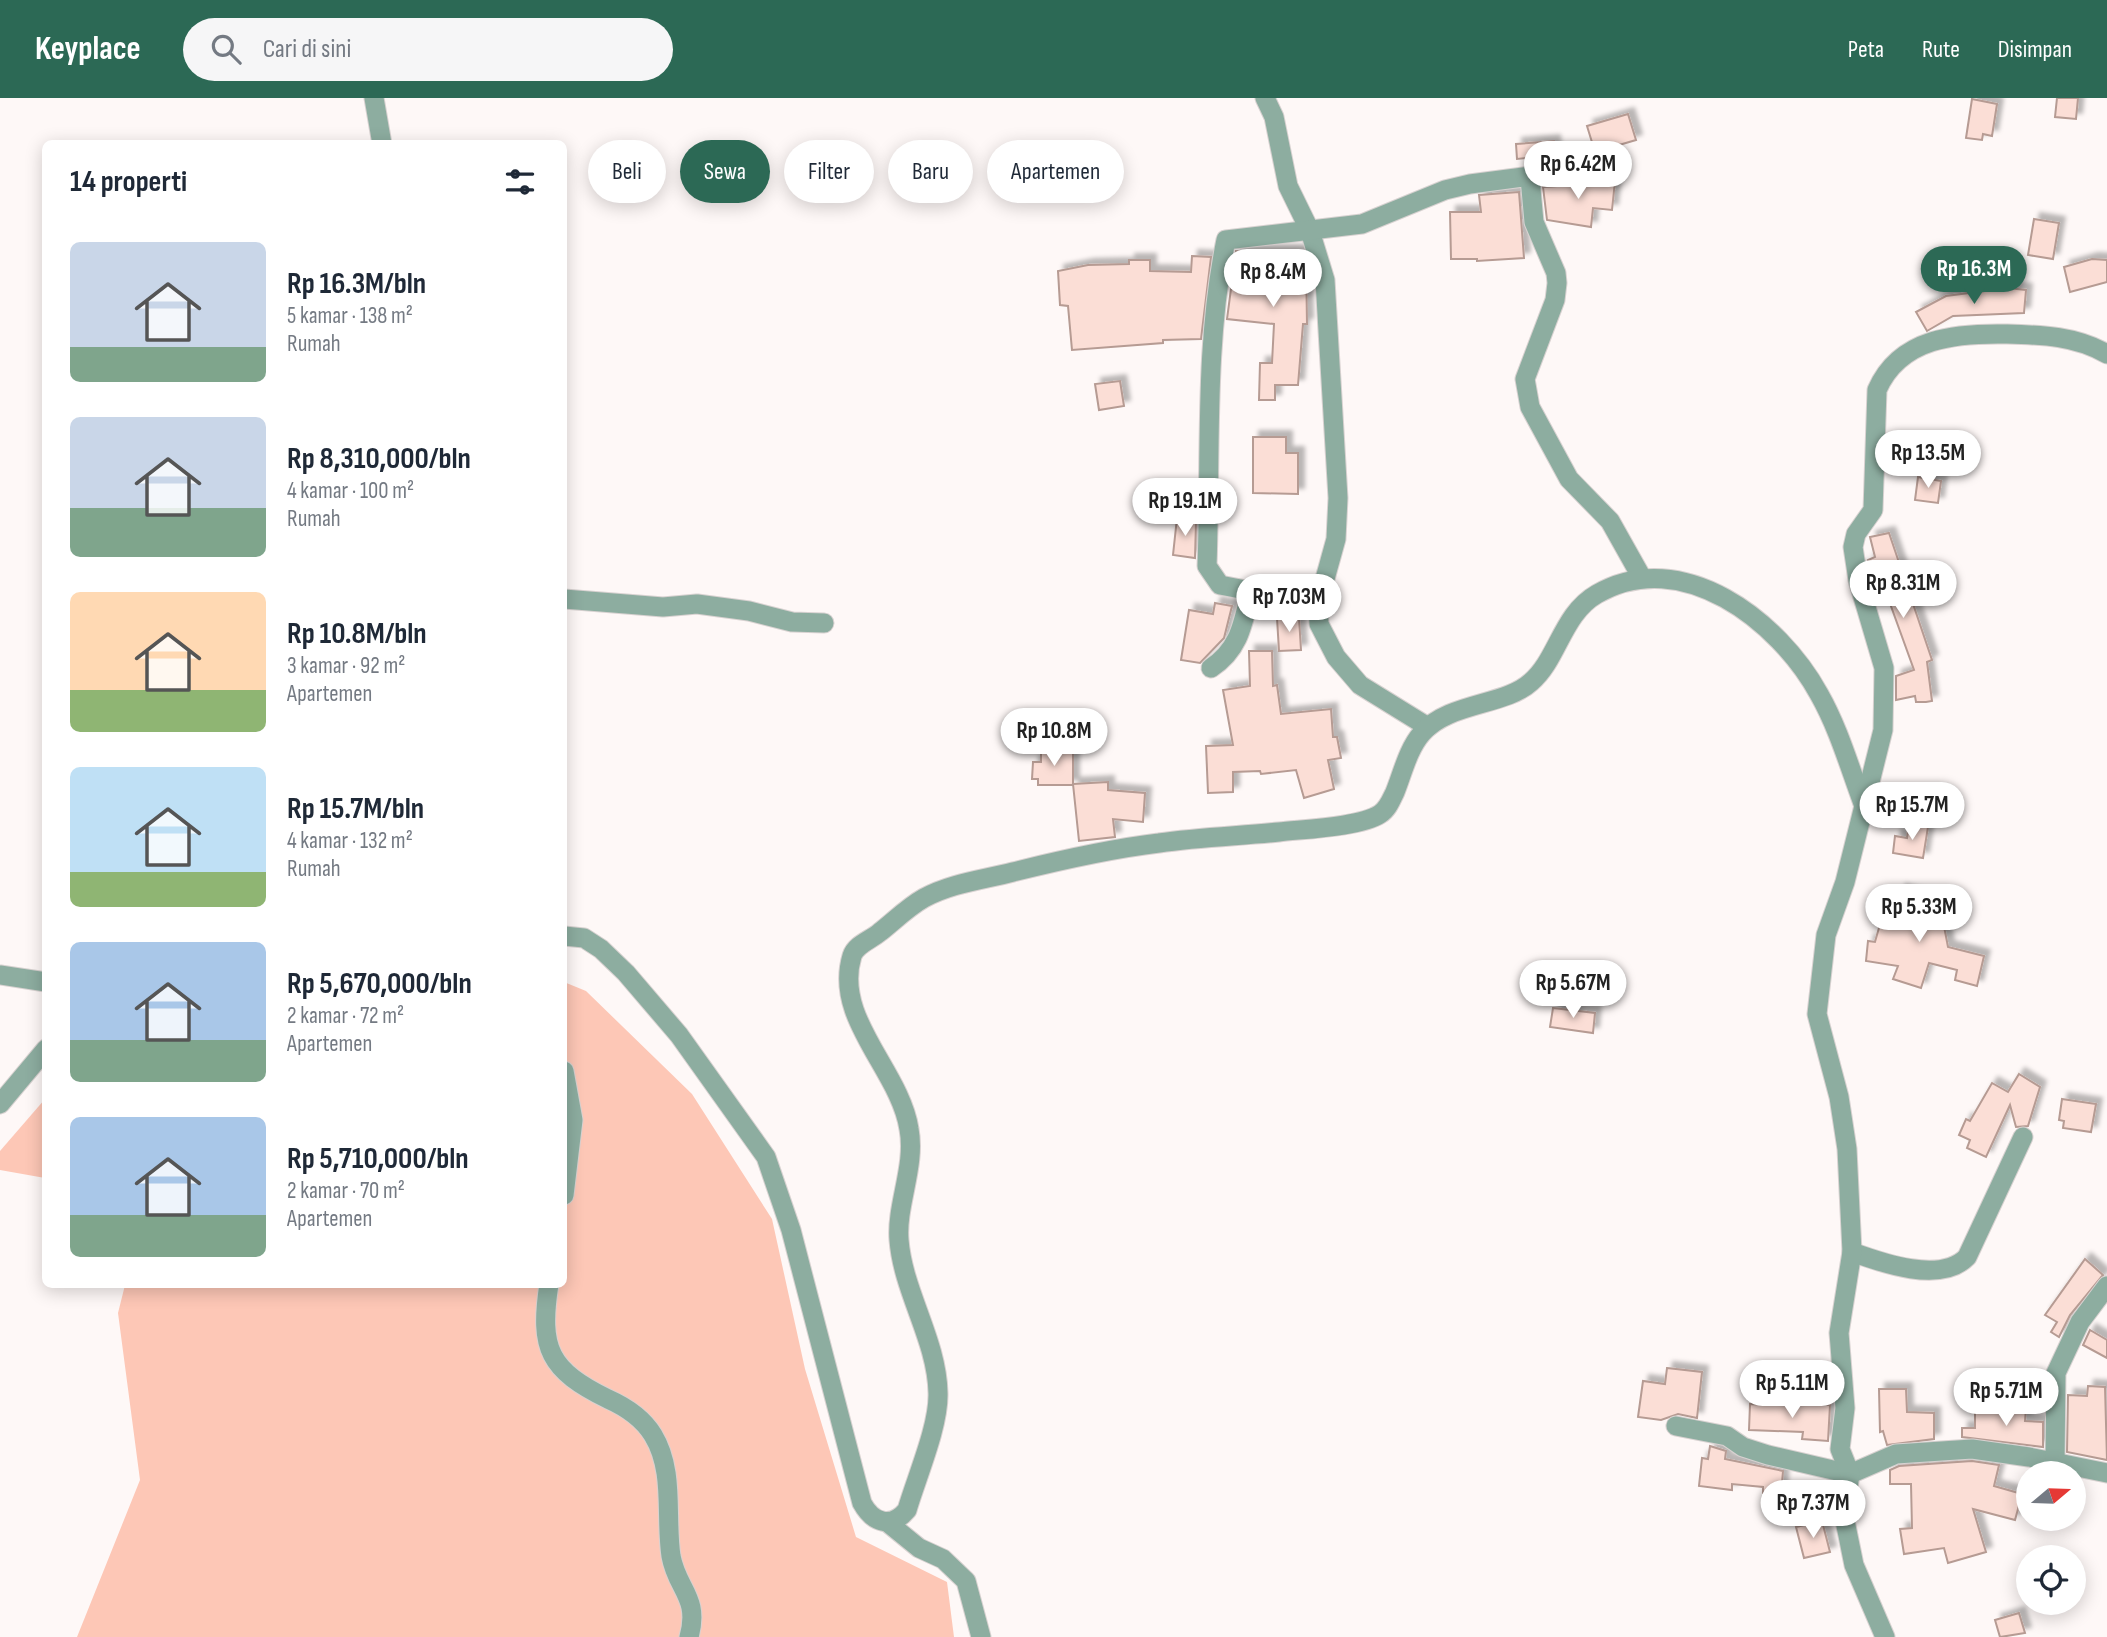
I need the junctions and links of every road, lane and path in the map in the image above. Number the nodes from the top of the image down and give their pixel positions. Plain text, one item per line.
1 (374, 98) edge
2 (1265, 98) edge
3 (381, 140) edge
4 (1585, 169) dead end
5 (1530, 178) junction
6 (1310, 232) junction
7 (2107, 355) edge
8 (1642, 578) junction
9 (1251, 590) junction
10 (567, 599) edge
11 (1318, 604) junction
12 (824, 623) dead end
13 (1211, 668) dead end
14 (1427, 727) junction
15 (1864, 806) junction
16 (567, 936) edge
17 (0, 975) edge
18 (42, 981) edge
19 (42, 1054) edge
20 (567, 1087) edge
21 (0, 1104) edge
22 (2023, 1136) dead end
23 (567, 1170) edge
24 (1852, 1252) junction
25 (2107, 1286) edge
26 (549, 1288) edge
27 (1676, 1426) dead end
28 (2049, 1461) edge
29 (2055, 1461) edge
30 (2086, 1469) edge
31 (2107, 1473) edge
32 (1850, 1474) junction
33 (887, 1522) junction
34 (689, 1637) edge
35 (981, 1637) edge
36 (1885, 1637) edge

1 - 3 street
2 - 6 street
4 - 5 street
5 - 6 street
5 - 8 street
6 - 9 street
6 - 11 street
7 - 15 street
8 - 14 street
8 - 15 street
9 - 11 street
9 - 13 street
10 - 12 street
11 - 14 street
14 - 33 street
15 - 24 street
16 - 33 street
17 - 18 street
19 - 21 street
20 - 23 street
22 - 24 street
24 - 32 street
25 - 29 street
26 - 34 street
27 - 32 street
28 - 32 street
30 - 31 street
32 - 36 street
33 - 35 street

